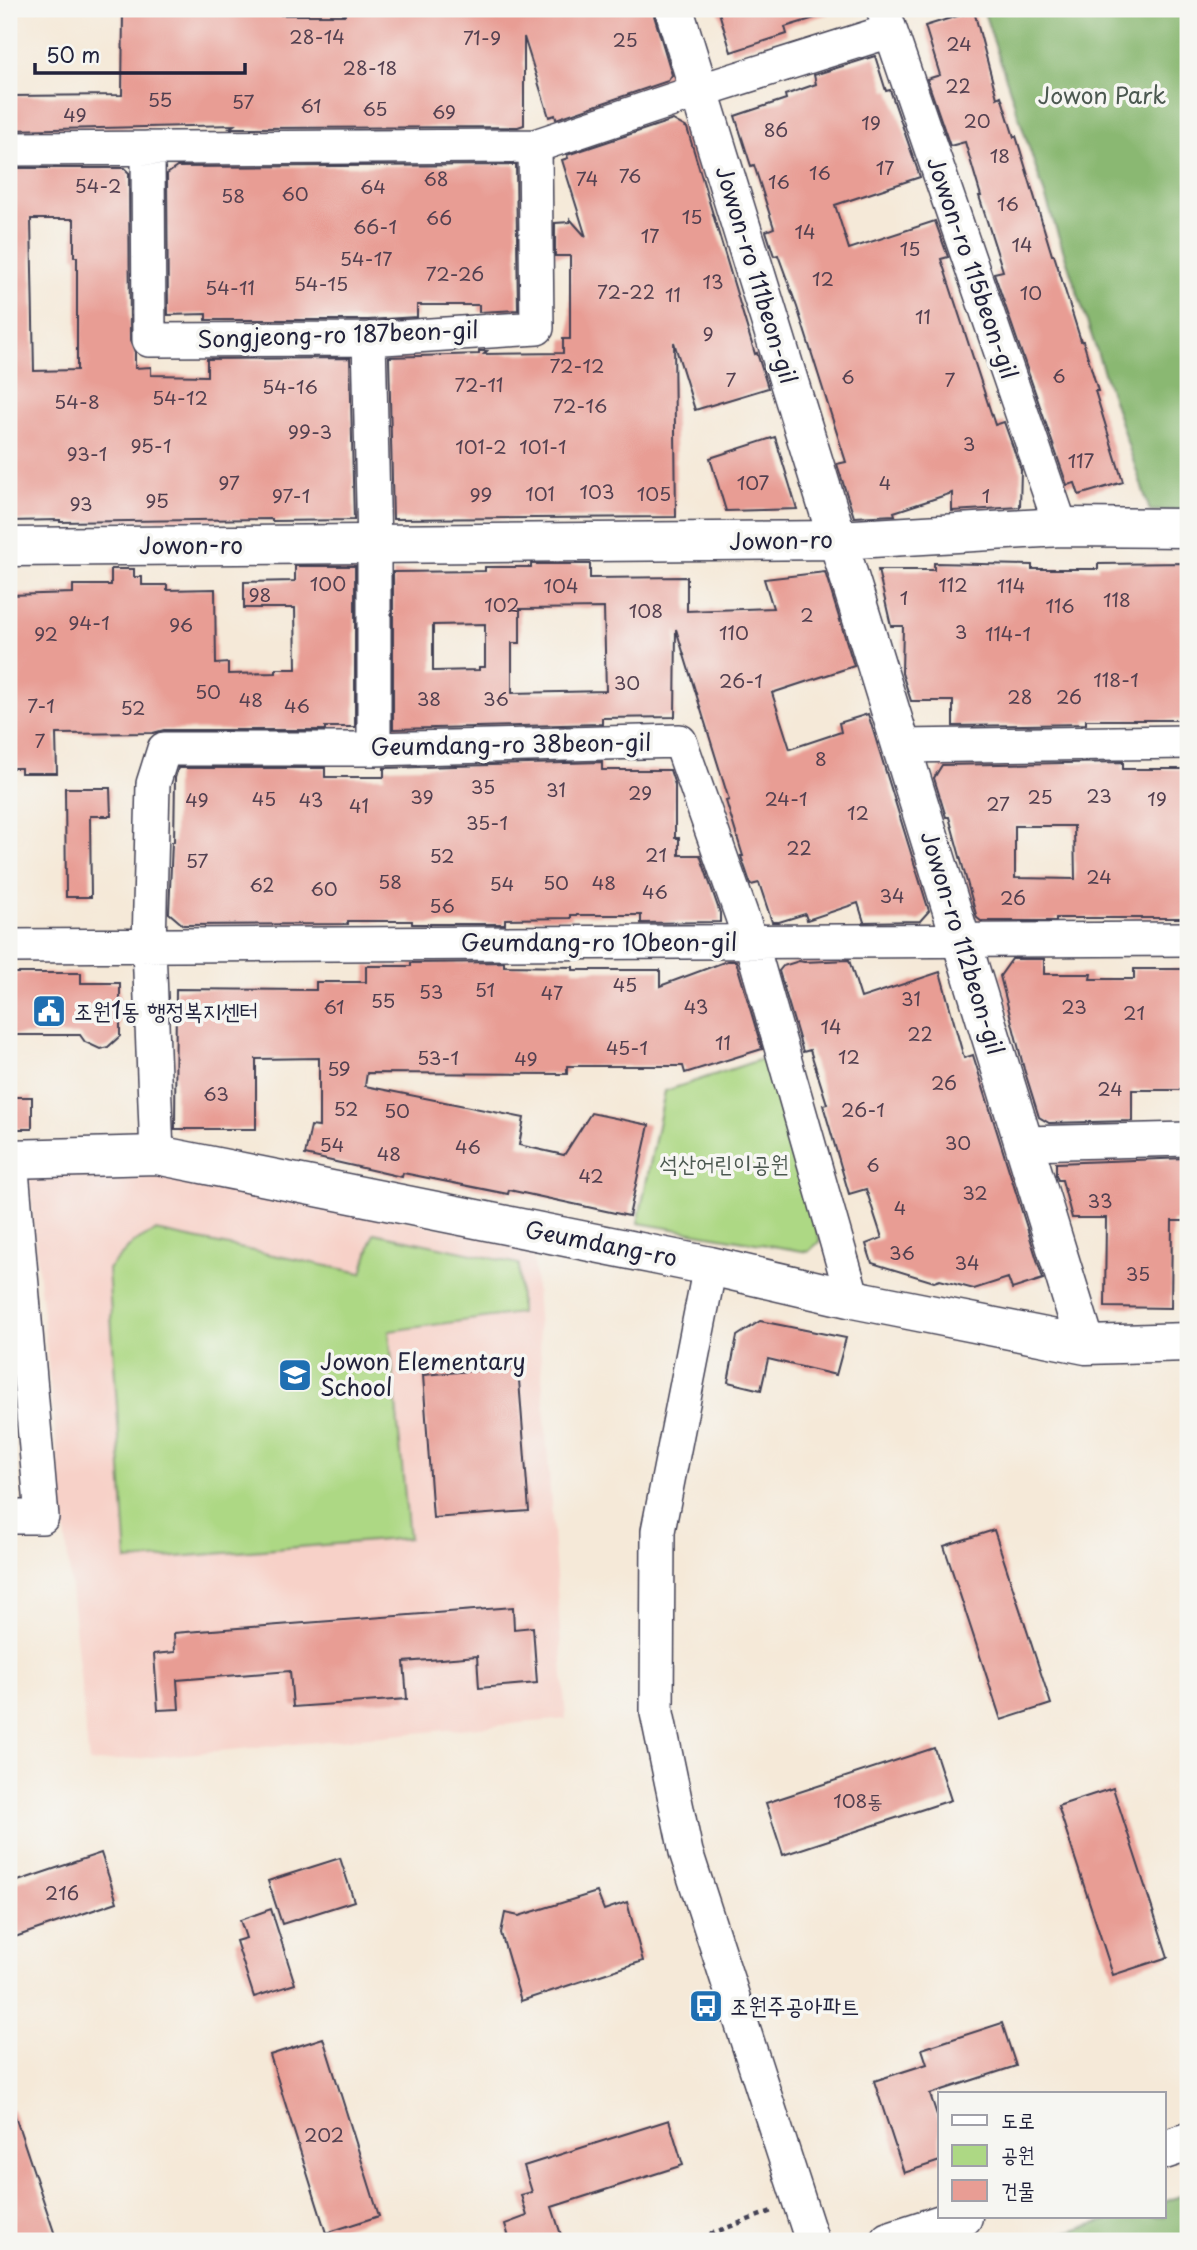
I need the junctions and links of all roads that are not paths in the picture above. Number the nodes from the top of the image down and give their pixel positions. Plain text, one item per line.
1 (674, 9) edge
2 (887, 20) edge
3 (699, 91) junction
4 (535, 146) junction
5 (148, 148) junction
6 (9, 149) edge
7 (369, 339) junction
8 (1061, 527) junction
9 (1188, 528) edge
10 (838, 540) junction
11 (374, 546) junction
12 (9, 547) edge
13 (1188, 743) edge
14 (901, 746) junction
15 (374, 749) junction
16 (1188, 939) edge
17 (962, 940) junction
18 (751, 942) junction
19 (9, 946) edge
20 (149, 946) junction
21 (1188, 1139) edge
22 (1024, 1143) junction
23 (157, 1155) junction
24 (10, 1159) edge
25 (710, 1266) junction
26 (853, 1299) junction
27 (1188, 1342) edge
28 (1086, 1345) junction
29 (18, 1362) edge
30 (9, 1517) edge
31 (1188, 2142) edge
32 (1166, 2149) edge
33 (960, 2218) edge
34 (812, 2241) edge
35 (889, 2241) edge

1 - 3 street, Jowon-ro 111beon-gil
2 - 3 street
2 - 8 street, Jowon-ro 115beon-gil
3 - 4 street
3 - 10 street, Jowon-ro 111beon-gil
4 - 5 street
4 - 7 street, Songjeong-ro 187beon-gil
5 - 6 street
5 - 7 street, Songjeong-ro 187beon-gil
7 - 11 street
8 - 9 street, Jowon-ro
8 - 10 street, Jowon-ro
10 - 11 street, Jowon-ro
10 - 14 street, Jowon-ro 112beon-gil
11 - 12 street, Jowon-ro
11 - 15 street
13 - 14 street
14 - 17 street, Jowon-ro 112beon-gil
15 - 18 street, Geumdang-ro 38beon-gil
15 - 20 street, Geumdang-ro 38beon-gil
16 - 17 street, Geumdang-ro 10beon-gil
17 - 18 street, Geumdang-ro 10beon-gil
17 - 22 street, Jowon-ro 112beon-gil
18 - 20 street, Geumdang-ro 10beon-gil
18 - 26 street, Geumdang-ro 38beon-gil
19 - 20 street, Geumdang-ro 10beon-gil
20 - 23 street, Geumdang-ro 38beon-gil
21 - 22 street
22 - 28 street, Jowon-ro 112beon-gil
23 - 24 street, Geumdang-ro
23 - 25 street, Geumdang-ro
24 - 29 street, Geumdang-ro
25 - 26 street, Geumdang-ro
25 - 34 street
26 - 28 street, Geumdang-ro
27 - 28 street, Geumdang-ro
29 - 30 street, Geumdang-ro
31 - 32 street
33 - 35 street

